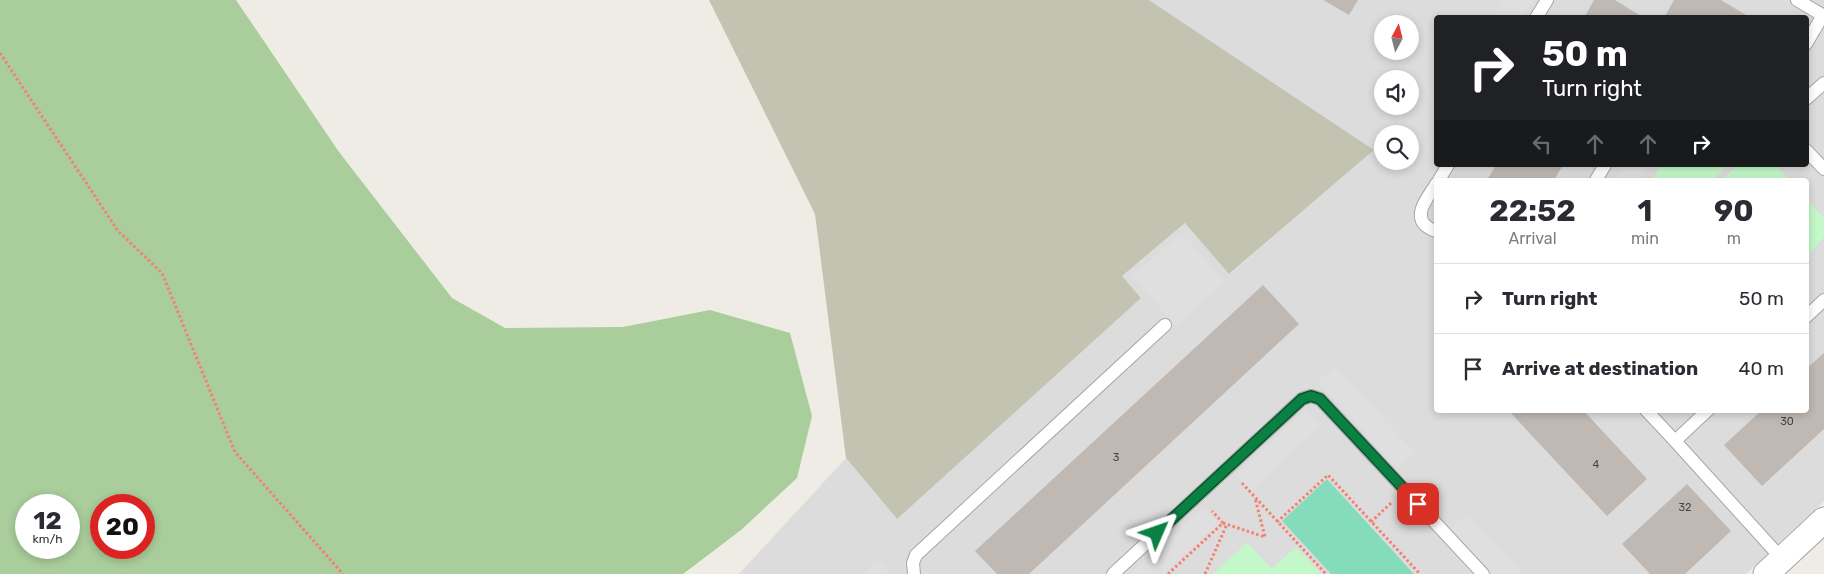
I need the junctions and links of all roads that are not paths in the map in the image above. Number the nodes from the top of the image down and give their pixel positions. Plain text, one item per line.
1 (1547, 0) edge
2 (1797, 0) edge
3 (1538, 15) edge
4 (1823, 15) edge
5 (1809, 39) edge
6 (1824, 83) edge
7 (1809, 96) edge
8 (1809, 153) edge
9 (1447, 167) edge
10 (1604, 167) edge
11 (1824, 169) edge
12 (1439, 178) edge
13 (1597, 178) edge
14 (1434, 187) edge
15 (1434, 230) edge
16 (1824, 300) edge
17 (1809, 314) edge
18 (1165, 325) dead end
19 (1649, 413) edge
20 (1705, 413) edge
21 (1675, 441) junction
22 (1824, 520) edge
23 (1774, 566) edge
24 (914, 574) edge
25 (1113, 574) edge
26 (1483, 574) edge

1 - 3 lane
2 - 4 lane
4 - 5 lane
6 - 7 lane
8 - 11 lane
9 - 12 lane
10 - 13 lane
14 - 15 lane
16 - 17 lane
18 - 24 lane
19 - 21 lane
20 - 21 lane
21 - 23 lane
22 - 23 street
25 - 26 lane

